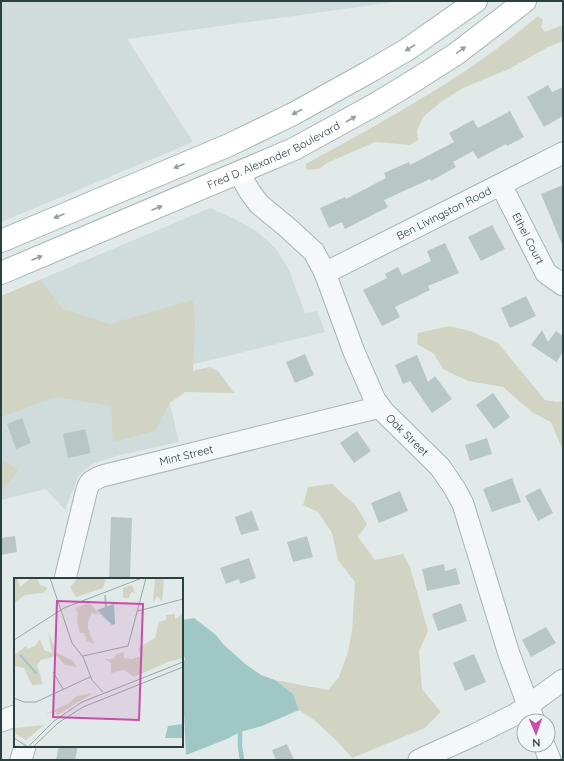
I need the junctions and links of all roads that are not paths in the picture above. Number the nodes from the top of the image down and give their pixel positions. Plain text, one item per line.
1 (476, 1) edge
2 (525, 1) edge
3 (563, 153) edge
4 (239, 173) junction
5 (501, 185) junction
6 (1, 241) edge
7 (1, 273) edge
8 (325, 273) junction
9 (563, 285) edge
10 (380, 407) junction
11 (65, 578) edge
12 (563, 680) edge
13 (531, 713) edge
14 (516, 714) edge
15 (14, 716) edge
16 (1, 720) edge
17 (25, 747) edge
18 (21, 760) edge
19 (419, 760) edge

1 -> 6 main road
4 -> 2 main road, Fred D. Alexander Boulevard
3 - 5 street, Ben Livingston Road
7 -> 4 main road, Fred D. Alexander Boulevard
4 - 8 street, Oak Street
5 - 8 street, Ben Livingston Road
5 - 9 street, Ethel Court
8 - 10 street, Oak Street
10 - 11 street, Mint Street
10 - 13 street, Oak Street
12 - 13 street
14 - 19 street
15 - 16 street
17 - 18 street

